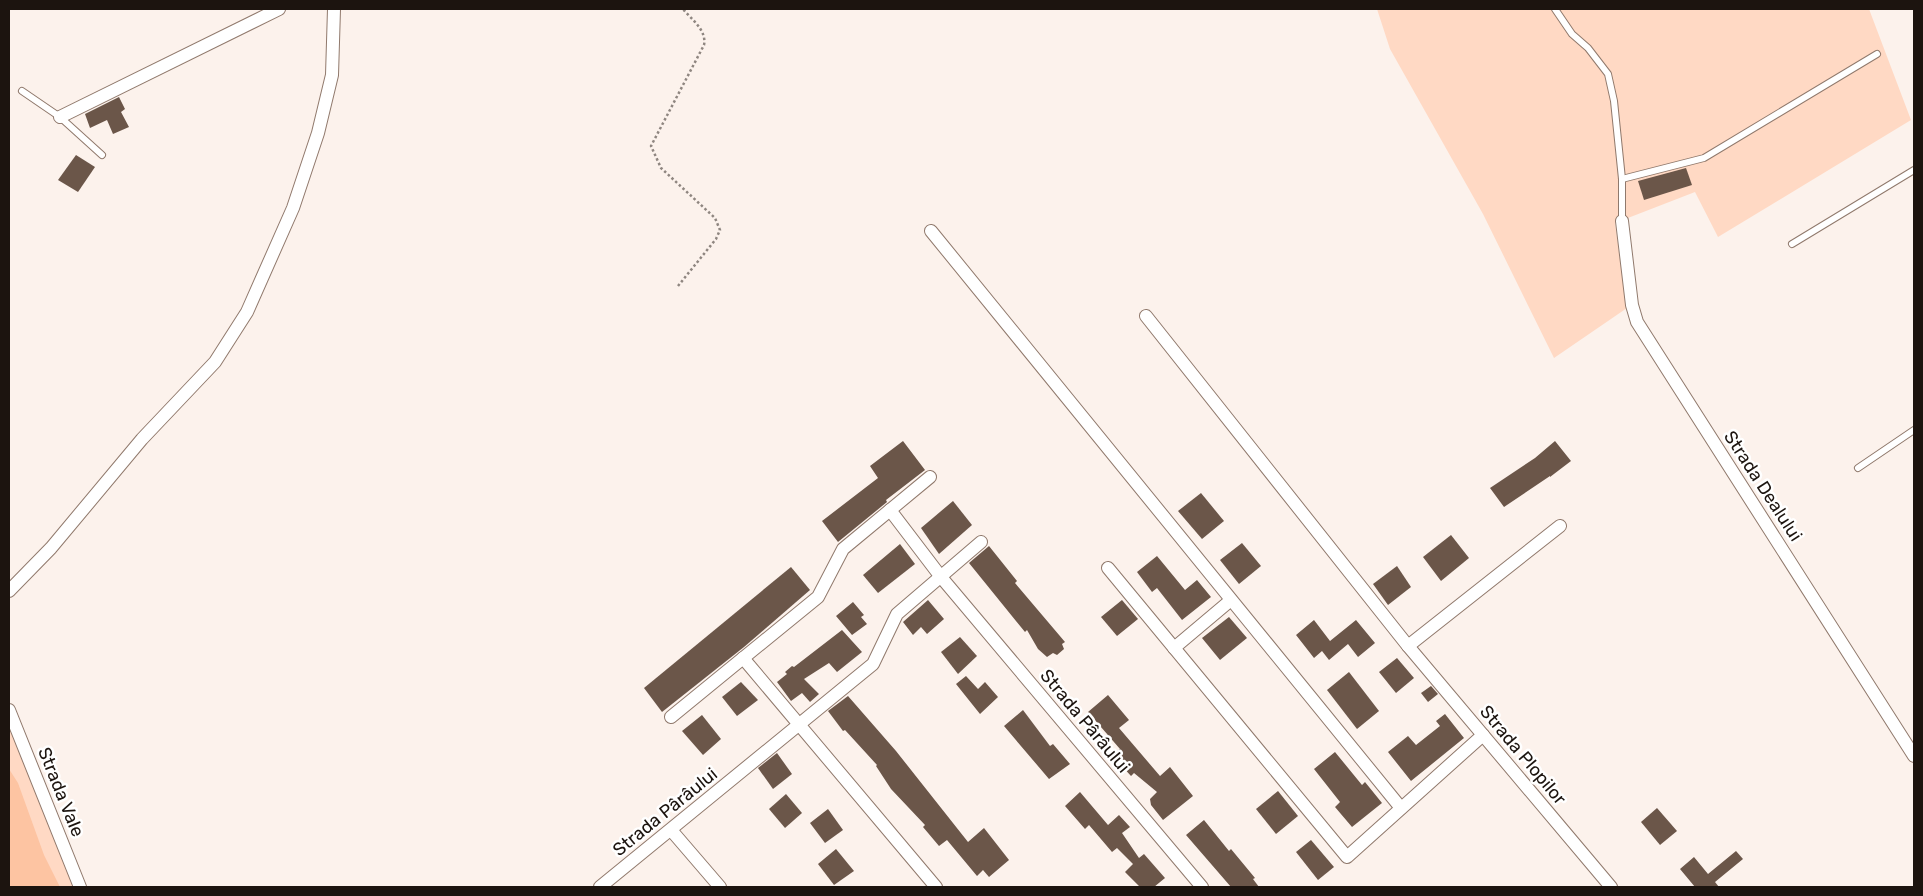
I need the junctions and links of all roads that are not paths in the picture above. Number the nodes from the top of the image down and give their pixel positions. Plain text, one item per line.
1 (279, 9) edge
2 (334, 9) edge
3 (1555, 9) edge
4 (1877, 54) dead end
5 (22, 91) dead end
6 (60, 117) junction
7 (102, 155) dead end
8 (1914, 170) edge
9 (1622, 179) junction
10 (1622, 221) joint
11 (931, 231) dead end
12 (1792, 244) dead end
13 (1146, 316) dead end
14 (1914, 430) edge
15 (1858, 468) dead end
16 (930, 477) dead end
17 (890, 510) junction
18 (1560, 526) dead end
19 (981, 542) dead end
20 (1108, 568) dead end
21 (941, 577) junction
22 (9, 591) edge
23 (1231, 600) junction
24 (1408, 646) junction
25 (1174, 648) junction
26 (743, 658) junction
27 (9, 710) edge
28 (671, 717) dead end
29 (799, 726) junction
30 (1483, 736) junction
31 (1914, 756) edge
32 (1401, 808) junction
33 (671, 830) junction
34 (80, 887) edge
35 (600, 887) edge
36 (720, 887) edge
37 (936, 887) edge
38 (1202, 887) edge
39 (1611, 887) edge

1 - 6 street
2 - 22 street
3 - 9 lane
4 - 9 lane
5 - 6 lane
6 - 7 lane
8 - 12 lane
9 - 10 lane
10 - 31 street, Strada Dealului
11 - 23 street
13 - 24 street, Strada Plopilor
14 - 15 lane
16 - 17 street
17 - 21 street, Strada Pârâului
17 - 26 street
18 - 24 street
19 - 21 street, Strada Pârâului
20 - 25 street
21 - 29 street, Strada Pârâului
21 - 38 street, Strada Pârâului
23 - 25 street
23 - 32 street
24 - 30 street, Strada Plopilor
25 - 32 street
26 - 28 street
26 - 29 street
27 - 34 street, Strada Vale
29 - 33 street, Strada Pârâului
29 - 37 street
30 - 32 street
30 - 39 street, Strada Plopilor
33 - 35 street, Strada Pârâului
33 - 36 street

